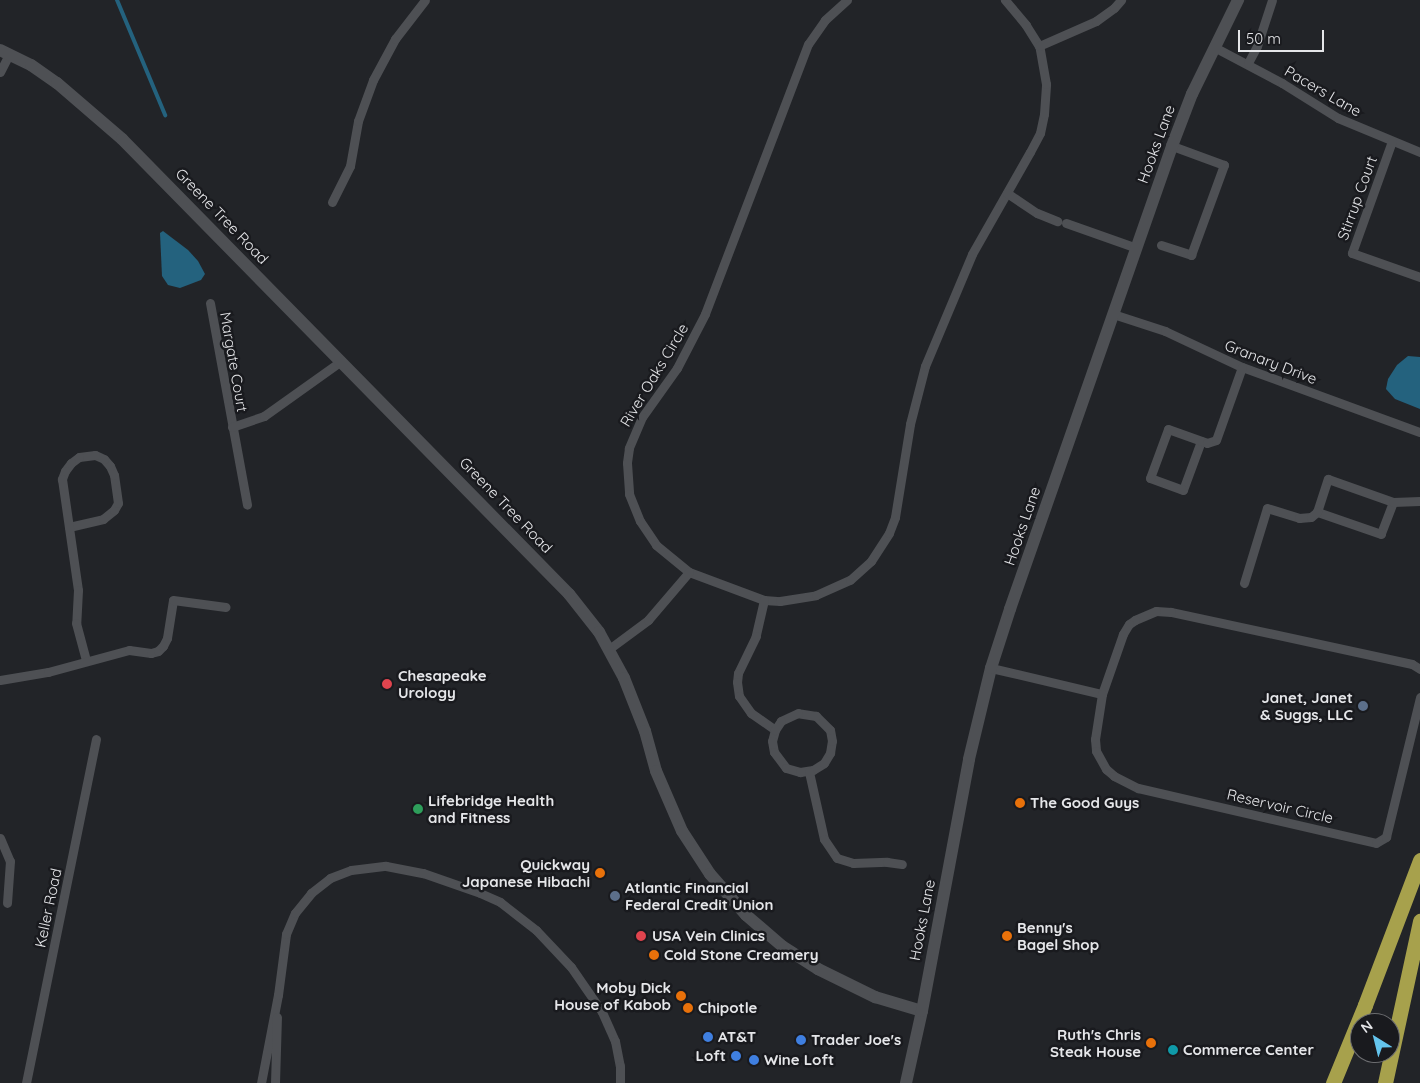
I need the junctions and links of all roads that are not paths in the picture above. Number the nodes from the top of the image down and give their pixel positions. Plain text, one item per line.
1 (425, 0) edge
2 (847, 0) edge
3 (1005, 0) edge
4 (1121, 0) edge
5 (1238, 0) edge
6 (1272, 0) edge
7 (1039, 46) junction
8 (1214, 47) junction
9 (5, 52) edge
10 (1248, 63) junction
11 (0, 72) edge
12 (1392, 141) junction
13 (1172, 146) junction
14 (1420, 152) edge
15 (1007, 193) junction
16 (332, 202) dead end
17 (1057, 221) dead end
18 (1066, 223) dead end
19 (1161, 245) dead end
20 (1137, 248) junction
21 (1420, 277) edge
22 (210, 303) dead end
23 (1113, 314) junction
24 (341, 360) junction
25 (1242, 367) junction
26 (232, 427) junction
27 (1420, 432) edge
28 (1201, 441) junction
29 (1420, 500) edge
30 (1393, 502) junction
31 (247, 505) dead end
32 (1317, 512) junction
33 (69, 527) junction
34 (689, 572) junction
35 (1244, 583) dead end
36 (764, 600) junction
37 (226, 607) dead end
38 (609, 649) junction
39 (86, 660) junction
40 (991, 668) junction
41 (1420, 669) edge
42 (0, 680) edge
43 (1102, 694) junction
44 (1420, 697) edge
45 (775, 730) junction
46 (96, 739) dead end
47 (808, 772) junction
48 (0, 838) edge
49 (1420, 860) edge
50 (902, 864) dead end
51 (7, 903) dead end
52 (1420, 921) edge
53 (278, 995) junction
54 (922, 1010) junction
55 (1362, 1013) edge
56 (1350, 1044) edge
57 (1350, 1045) edge
58 (26, 1083) edge
59 (261, 1083) edge
60 (275, 1083) edge
61 (620, 1083) edge
62 (906, 1083) edge
63 (1333, 1083) edge
64 (1337, 1083) edge
65 (1385, 1083) edge

1 - 16 street
2 - 34 street, River Oaks Circle
3 - 7 street, River Oaks Circle
4 - 7 street
5 - 8 street, Hooks Lane
6 - 10 street
7 - 15 street, River Oaks Circle
8 - 10 street, Pacers Lane
8 - 13 street, Hooks Lane
9 - 11 street
9 - 24 street, Greene Tree Road
10 - 12 street, Pacers Lane
12 - 14 street, Pacers Lane
12 - 21 street, Stirrup Court
13 - 19 street
13 - 20 street, Hooks Lane
15 - 17 street
15 - 36 street, River Oaks Circle
18 - 20 street
20 - 23 street, Hooks Lane
22 - 26 street, Margate Court
23 - 25 street, Granary Drive
23 - 40 street, Hooks Lane
24 - 26 street, Margate Court
24 - 38 street, Greene Tree Road
25 - 27 street, Granary Drive
25 - 28 street
26 - 31 street, Margate Court
28 - 28 street
29 - 30 street
30 - 32 street
30 - 32 street
32 - 35 street
33 - 33 street
33 - 39 street
34 - 36 street, River Oaks Circle
34 - 38 street
36 - 45 street
37 - 39 street
38 - 54 street, Greene Tree Road
39 - 42 street
40 - 43 street
40 - 54 street, Hooks Lane
41 - 43 street, Reservoir Circle
43 - 44 street, Reservoir Circle
45 - 47 street
45 - 47 street
46 - 58 street, Keller Road
47 - 50 street
48 - 51 street
49 - 55 highway
52 - 65 highway
53 - 59 street
53 - 60 street
53 - 61 street
54 - 62 street, Hooks Lane
56 - 63 highway
57 - 64 highway

